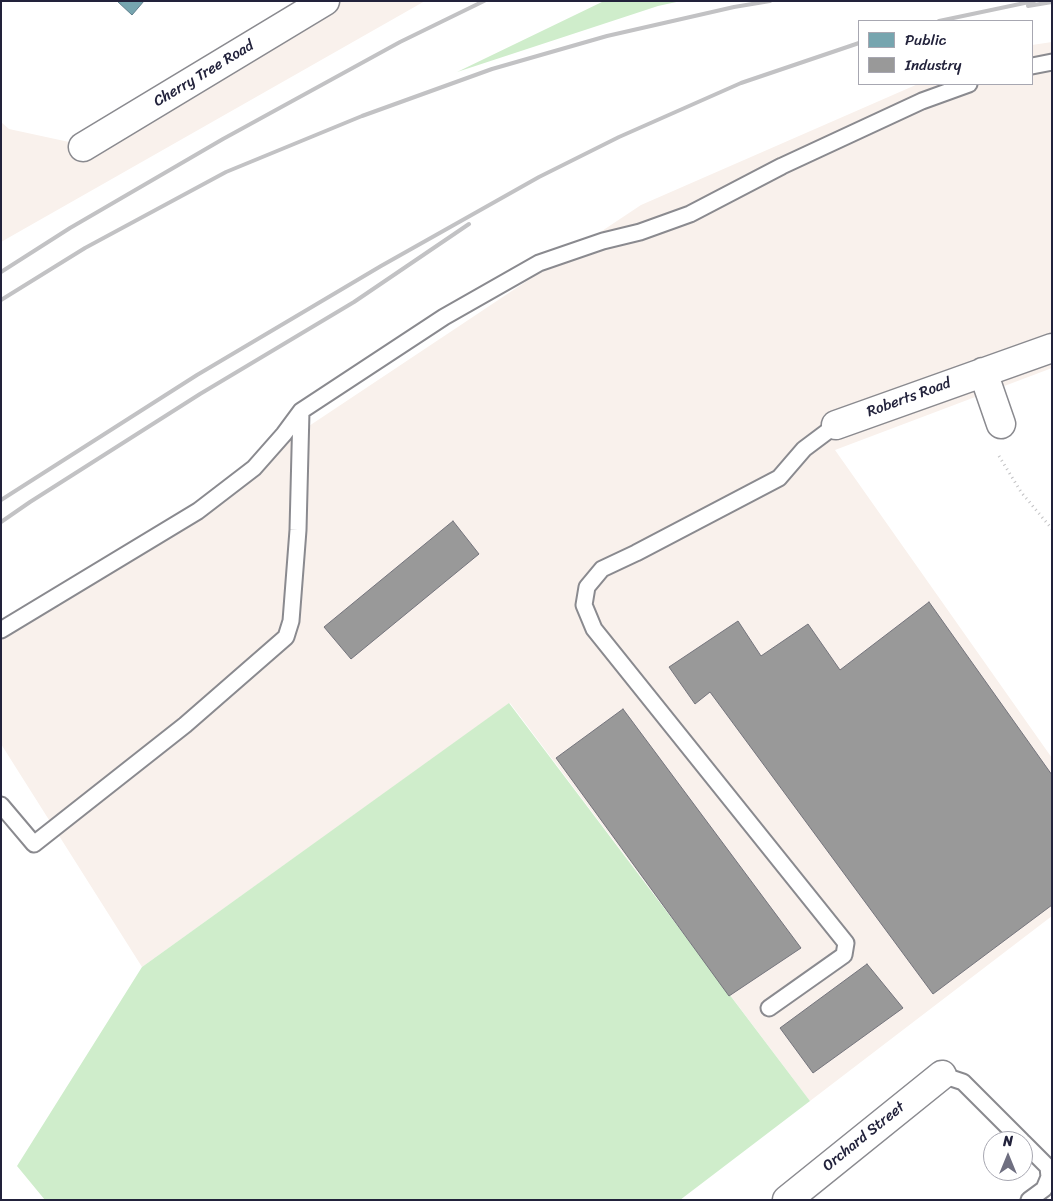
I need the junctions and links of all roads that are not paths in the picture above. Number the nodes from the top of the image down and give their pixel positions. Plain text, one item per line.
1 (325, 1) edge
2 (1052, 62) edge
3 (1033, 66) edge
4 (966, 85) edge
5 (83, 147) dead end
6 (1052, 348) edge
7 (983, 372) junction
8 (302, 411) junction
9 (1001, 424) road end
10 (836, 425) joint
11 (1, 630) edge
12 (1, 805) edge
13 (768, 1008) dead end
14 (942, 1075) joint
15 (1011, 1131) edge
16 (1033, 1152) edge
17 (787, 1200) edge
18 (1029, 1200) edge

1 - 5 street, Cherry Tree Road
2 - 3 lane
4 - 8 lane
6 - 7 street, Roberts Road
7 - 9 street
7 - 10 street, Roberts Road
8 - 11 lane
8 - 12 lane
10 - 13 lane
14 - 15 lane
14 - 17 street, Orchard Street
16 - 18 lane

